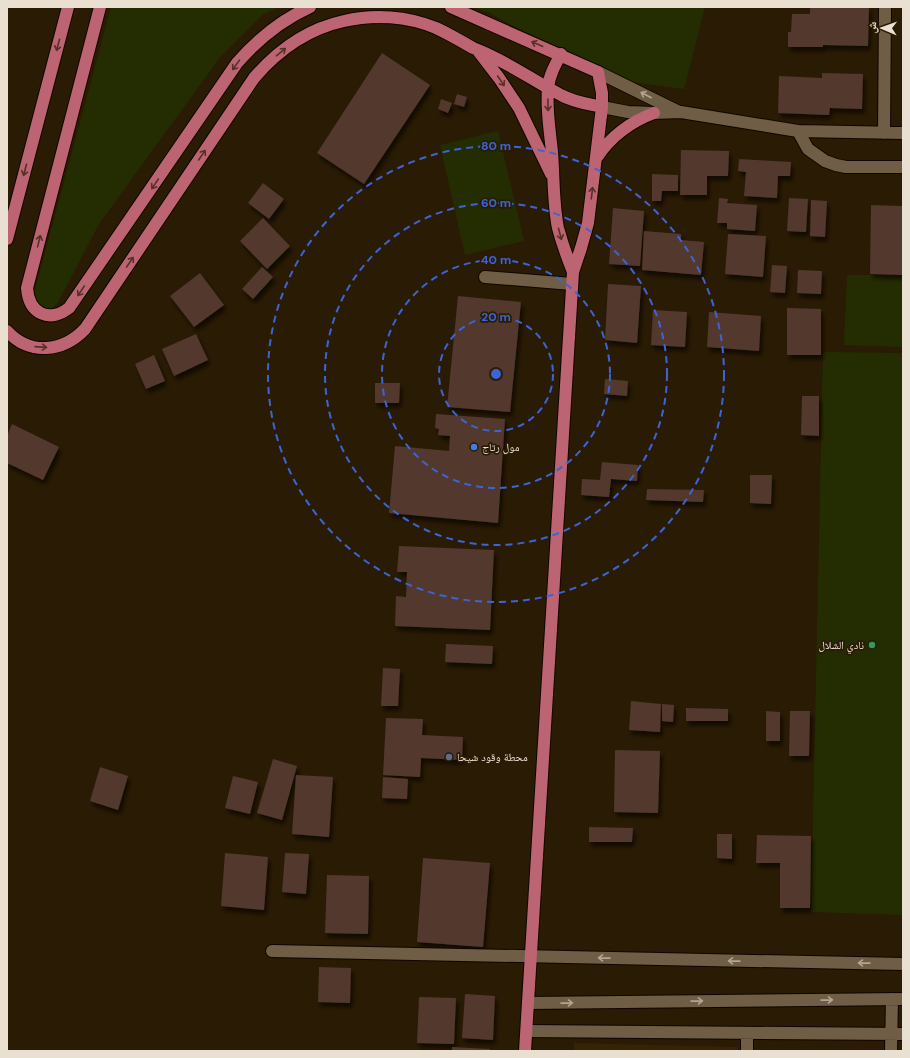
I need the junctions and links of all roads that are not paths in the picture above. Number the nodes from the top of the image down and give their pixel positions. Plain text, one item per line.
1 (68, 7) edge
2 (100, 7) edge
3 (310, 7) edge
4 (451, 7) edge
5 (886, 7) edge
6 (477, 50) junction
7 (561, 54) junction
8 (598, 72) junction
9 (548, 87) junction
10 (602, 108) junction
11 (680, 112) junction
12 (654, 113) junction
13 (798, 131) junction
14 (884, 133) junction
15 (903, 133) edge
16 (596, 158) junction
17 (903, 167) edge
18 (554, 182) junction
19 (7, 239) edge
20 (573, 272) junction
21 (485, 277) dead end
22 (572, 284) junction
23 (7, 331) edge
24 (272, 951) dead end
25 (531, 957) junction
26 (903, 964) edge
27 (898, 999) edge
28 (528, 1003) junction
29 (527, 1031) junction
30 (748, 1033) junction
31 (897, 1034) edge
32 (525, 1051) edge
33 (747, 1051) edge
34 (891, 1051) edge

1 -> 19 main road
3 -> 2 main road
7 -> 4 main road
5 - 14 street
6 - 9 main road
6 -> 18 main road
23 -> 6 main road
7 - 8 main road
7 - 9 main road
8 - 10 main road
11 -> 8 street
9 - 10 main road
9 -> 18 main road
10 - 12 street
10 - 16 main road
11 - 12 street
11 - 13 street
12 - 16 main road
13 - 14 street
13 - 17 street
14 - 15 street
20 -> 16 main road
18 -> 20 main road
20 - 22 main road
21 - 22 street
22 - 25 main road
24 - 25 street
26 -> 25 street
25 - 28 main road
28 -> 27 street
27 - 31 street
28 - 29 main road
29 - 30 street
29 - 32 main road
30 - 31 street
30 - 33 street
31 - 34 street

